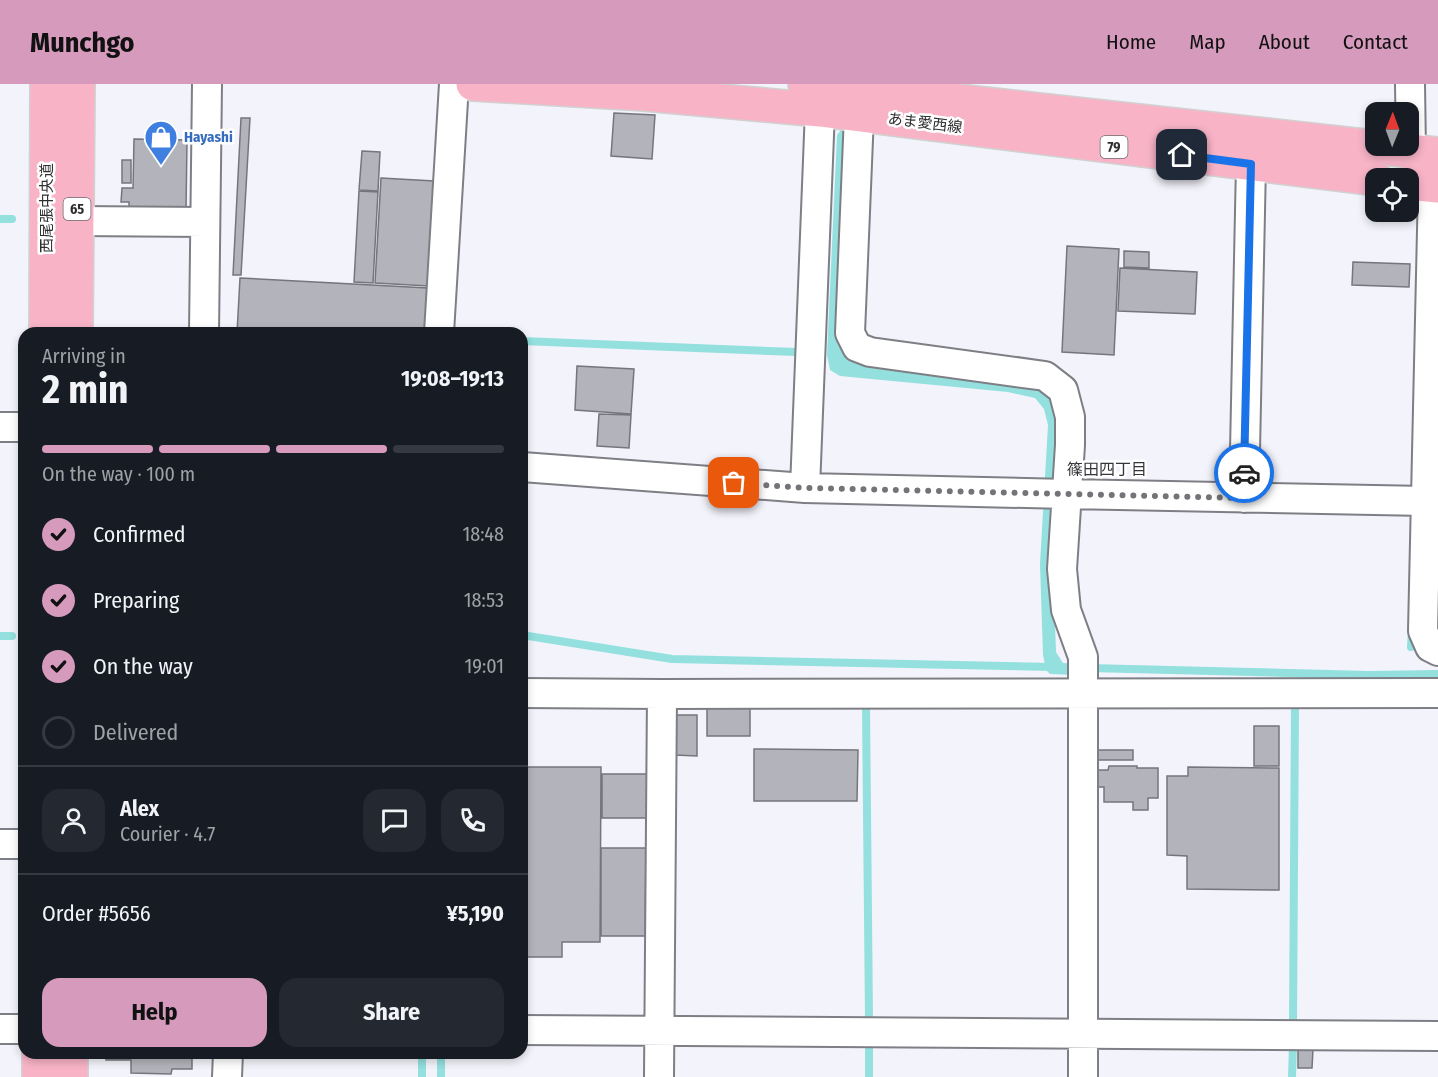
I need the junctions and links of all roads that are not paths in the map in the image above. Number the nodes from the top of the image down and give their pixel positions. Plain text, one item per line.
1 (47, 84) edge
2 (78, 84) edge
3 (207, 84) edge
4 (454, 84) edge
5 (473, 84) edge
6 (1410, 84) edge
7 (817, 91) edge
8 (860, 106) junction
9 (1424, 152) edge
10 (1251, 164) junction
11 (1365, 178) edge
12 (1427, 185) edge
13 (77, 221) junction
14 (206, 222) junction
15 (46, 327) edge
16 (76, 327) edge
17 (204, 327) edge
18 (440, 327) edge
19 (0, 427) edge
20 (18, 427) edge
21 (528, 467) edge
22 (805, 488) junction
23 (1055, 494) junction
24 (1244, 498) junction
25 (1426, 501) junction
26 (1438, 651) edge
27 (1083, 678) junction
28 (528, 693) edge
29 (1438, 693) edge
30 (662, 694) junction
31 (0, 844) edge
32 (18, 844) edge
33 (0, 1029) edge
34 (18, 1029) edge
35 (528, 1030) edge
36 (659, 1031) junction
37 (1083, 1034) junction
38 (1438, 1036) edge
39 (39, 1059) edge
40 (71, 1059) edge
41 (228, 1059) edge
42 (39, 1077) edge
43 (71, 1077) edge
44 (227, 1077) edge
45 (659, 1077) edge
46 (1083, 1077) edge

1 - 15 main road, 西尾張中央道 / 65
2 - 13 main road, 西尾張中央道 / 65
3 - 14 street
4 - 18 street
5 - 7 main road, あま愛西線 / 79
6 - 9 street
7 - 8 main road, あま愛西線 / 79
7 - 22 street
8 - 9 main road, あま愛西線 / 79
8 - 10 main road, あま愛西線 / 79
8 - 23 street
10 - 11 main road, あま愛西線 / 79
10 - 24 street
12 - 25 street
13 - 14 street
13 - 16 main road, 西尾張中央道 / 65
14 - 17 street
19 - 20 street
21 - 22 street
22 - 23 street
23 - 24 street
23 - 27 street
24 - 25 street
25 - 26 street
27 - 29 street
27 - 30 street
27 - 37 street
28 - 30 street
30 - 36 street
31 - 32 street
33 - 34 street
35 - 36 street
36 - 37 street
36 - 45 street
37 - 38 street
37 - 46 street
39 - 42 main road
40 - 43 main road
41 - 44 street

